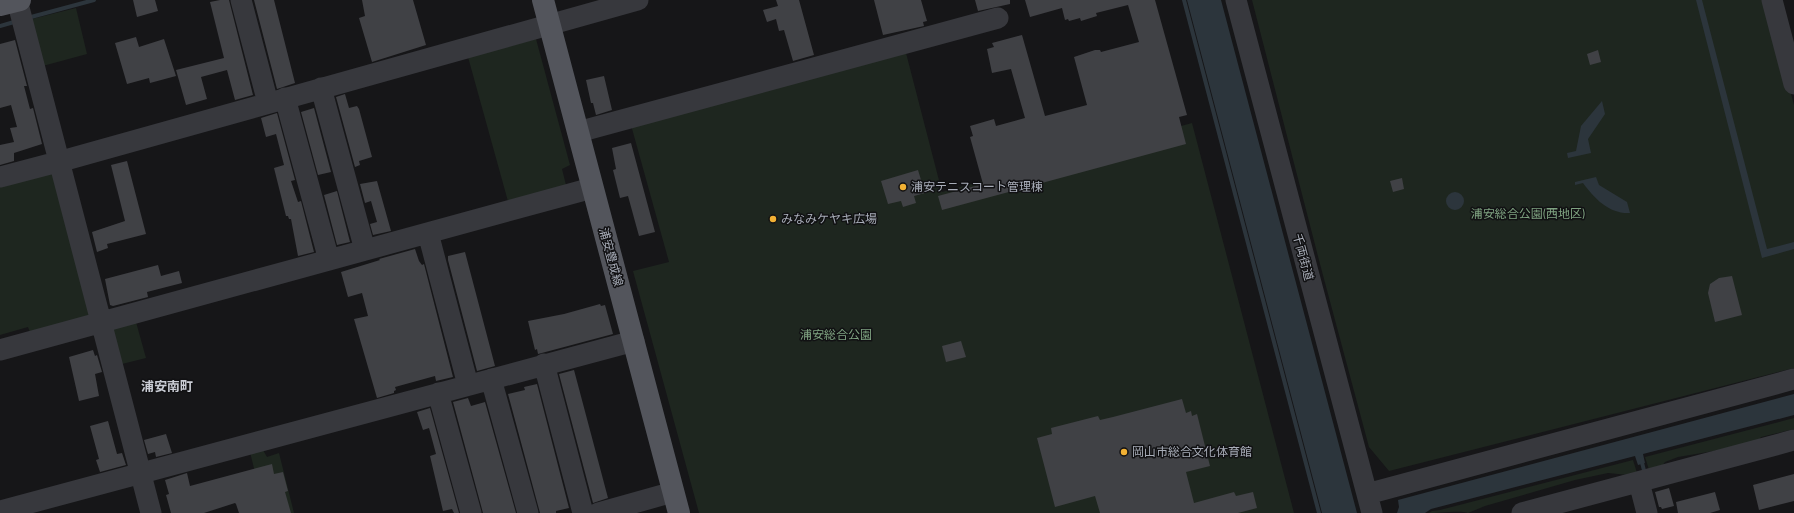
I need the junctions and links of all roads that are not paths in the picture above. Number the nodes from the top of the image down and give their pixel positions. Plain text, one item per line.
1 (241, 0) edge
2 (544, 0) edge
3 (638, 0) edge
4 (1236, 0) edge
5 (1772, 0) edge
6 (14, 2) edge
7 (998, 18) dead end
8 (550, 24) junction
9 (1794, 84) edge
10 (321, 88) junction
11 (277, 101) junction
12 (578, 132) junction
13 (58, 161) junction
14 (0, 177) edge
15 (592, 188) junction
16 (428, 233) junction
17 (365, 250) junction
18 (329, 260) junction
19 (101, 322) junction
20 (634, 341) junction
21 (0, 350) edge
22 (544, 364) junction
23 (491, 378) junction
24 (1794, 379) edge
25 (468, 385) junction
26 (438, 393) junction
27 (1794, 440) edge
28 (140, 473) junction
29 (1644, 480) junction
30 (676, 503) edge
31 (1369, 503) edge
32 (31, 508) edge
33 (0, 510) edge
34 (151, 513) edge
35 (471, 513) edge
36 (528, 513) edge
37 (584, 513) edge
38 (598, 513) edge
39 (1522, 513) edge
40 (1647, 513) edge

1 - 11 street
2 - 8 main road, 浦安豊成線
3 - 8 street
4 - 31 street, 千両街道
5 - 9 street
6 - 13 street
7 - 12 street
8 - 10 street
8 - 12 main road, 浦安豊成線
10 - 11 street
10 - 17 street
11 - 13 street
11 - 18 street
12 - 15 main road, 浦安豊成線
13 - 14 street
13 - 19 street
15 - 16 street
15 - 20 main road, 浦安豊成線
16 - 17 street
16 - 25 street
17 - 18 street
18 - 19 street
19 - 21 street
19 - 28 street
20 - 22 street
20 - 30 main road, 浦安豊成線
22 - 23 street
22 - 37 street
23 - 25 street
23 - 36 street
24 - 31 street
25 - 26 street
26 - 28 street
26 - 35 street
27 - 29 street
28 - 32 street
28 - 34 street
29 - 39 street
29 - 40 street
30 - 38 street
32 - 33 street

